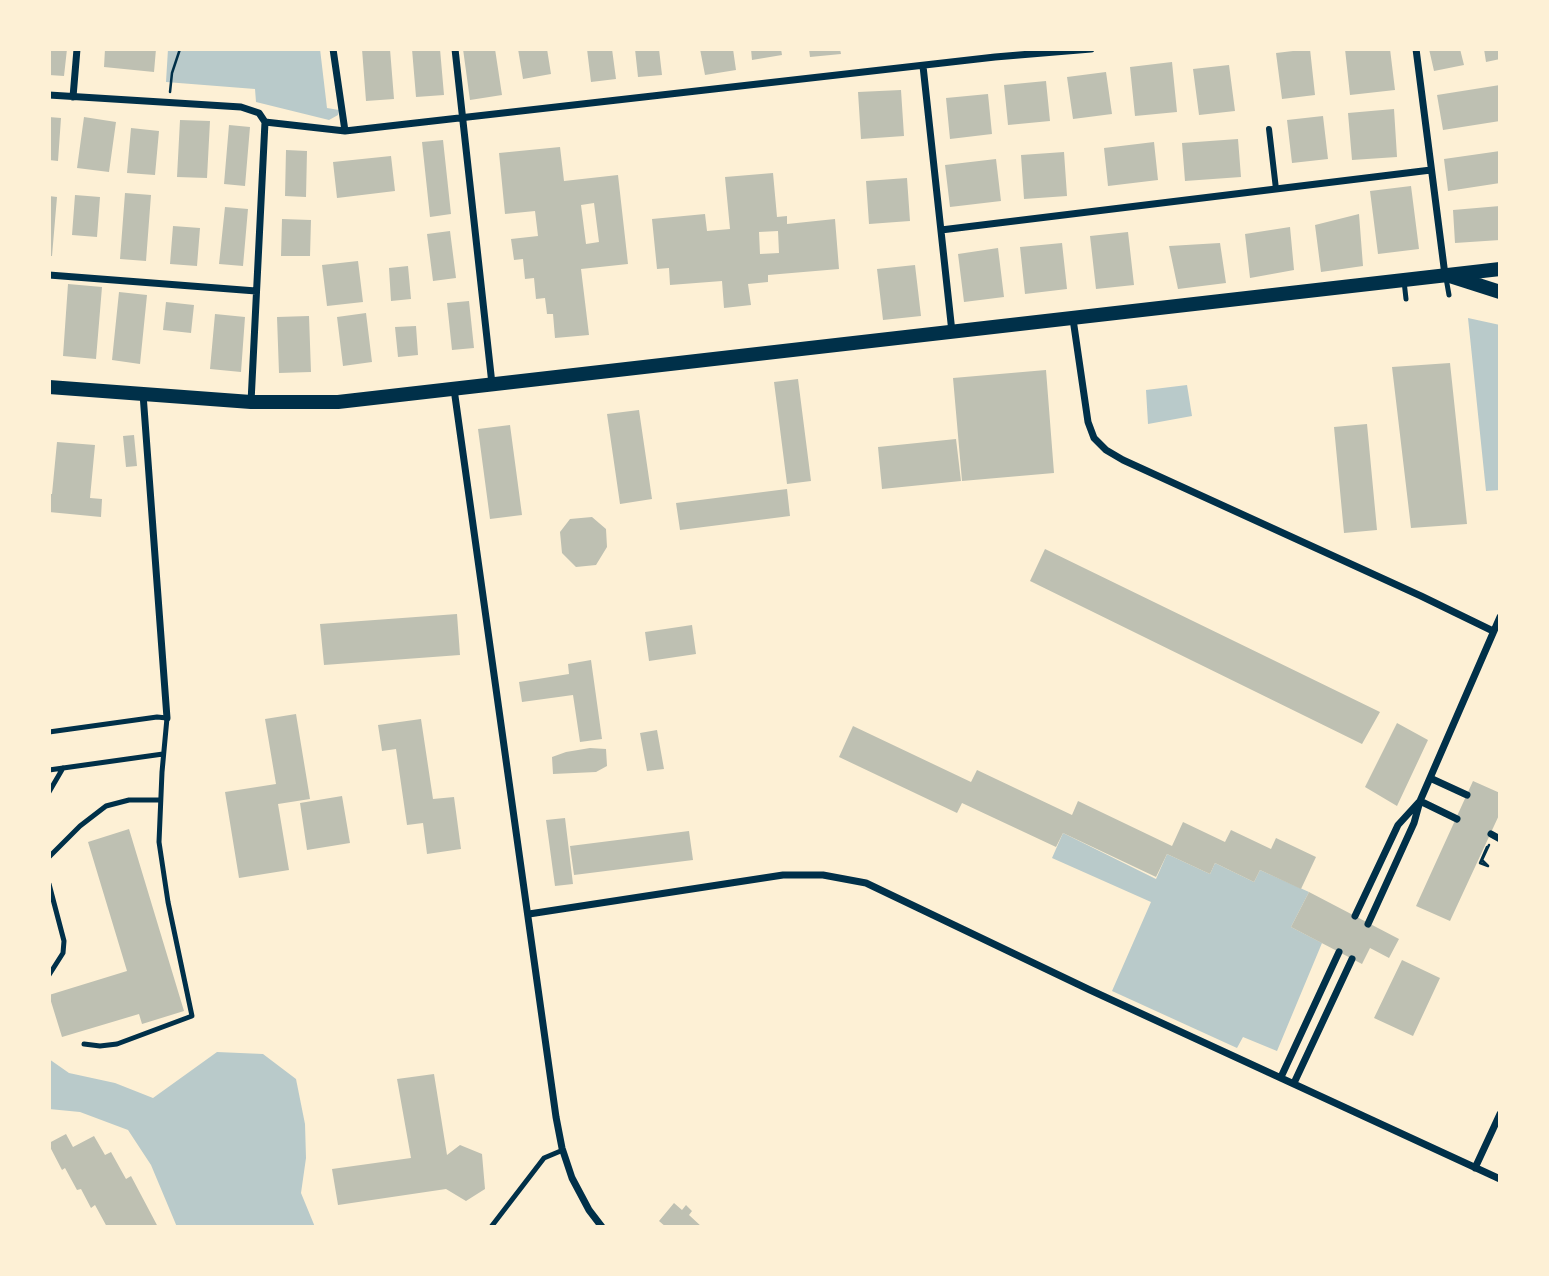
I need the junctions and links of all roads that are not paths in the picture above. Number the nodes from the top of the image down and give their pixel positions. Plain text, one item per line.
1 (76, 49) edge
2 (333, 49) edge
3 (454, 49) edge
4 (1091, 49) edge
5 (1416, 49) edge
6 (923, 66) junction
7 (49, 95) edge
8 (73, 97) junction
9 (461, 118) junction
10 (265, 122) junction
11 (1269, 129) dead end
12 (345, 131) junction
13 (1431, 170) junction
14 (1276, 189) junction
15 (941, 230) junction
16 (1500, 269) edge
17 (49, 275) edge
18 (1446, 275) junction
19 (1404, 281) junction
20 (256, 291) junction
21 (1500, 292) edge
22 (1449, 295) dead end
23 (1406, 299) dead end
24 (1073, 319) junction
25 (952, 332) junction
26 (492, 384) junction
27 (49, 387) edge
28 (454, 389) junction
29 (143, 394) junction
30 (251, 402) junction
31 (1500, 617) edge
32 (1493, 631) junction
33 (167, 718) junction
34 (49, 732) edge
35 (163, 754) junction
36 (63, 768) junction
37 (49, 771) edge
38 (1430, 778) junction
39 (49, 792) edge
40 (1467, 795) dead end
41 (160, 800) junction
42 (1420, 801) junction
43 (1457, 819) dead end
44 (49, 857) edge
45 (49, 884) edge
46 (529, 914) junction
47 (1355, 916) dead end
48 (1368, 924) dead end
49 (1339, 952) dead end
50 (1352, 958) dead end
51 (49, 975) edge
52 (83, 1044) dead end
53 (1281, 1077) junction
54 (1294, 1083) junction
55 (1500, 1114) edge
56 (563, 1150) junction
57 (1475, 1167) junction
58 (1500, 1179) edge
59 (491, 1227) edge
60 (602, 1227) edge

1 - 8 street
2 - 12 street
3 - 9 street
4 - 6 street
5 - 13 street
6 - 9 street
6 - 15 street
7 - 8 street
8 - 10 street
9 - 12 street
9 - 26 street
10 - 12 street
10 - 20 street
11 - 14 street
13 - 14 street
13 - 18 street
14 - 15 street
15 - 25 street
16 - 18 main road
17 - 20 street
18 - 19 main road
18 - 21 main road
18 - 22 lane
19 - 23 lane
19 - 24 main road
20 - 30 street
24 - 25 main road
24 - 32 street
25 - 26 main road
26 - 28 main road
27 - 29 main road
28 - 30 main road
28 - 46 street
29 - 30 main road
29 - 33 street
31 - 32 street
32 - 38 street
33 - 34 lane
33 - 35 lane
35 - 36 lane
35 - 41 lane
36 - 37 lane
36 - 39 lane
38 - 40 street
38 - 42 street
41 - 44 lane
41 - 52 lane
42 - 43 street
42 - 47 street
42 - 48 street
45 - 51 lane
46 - 53 street
46 - 56 street
49 - 53 street
50 - 54 street
53 - 54 street
54 - 57 street
55 - 57 street
56 - 59 lane
56 - 60 street
57 - 58 street

